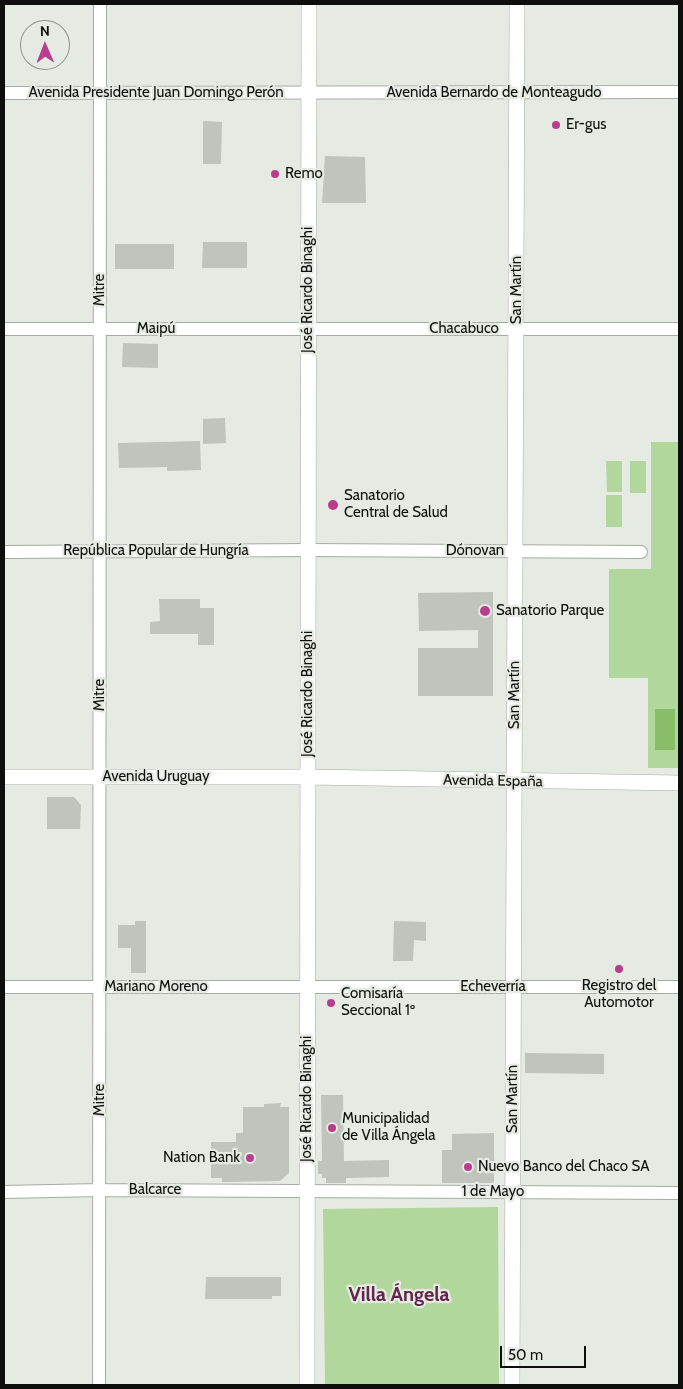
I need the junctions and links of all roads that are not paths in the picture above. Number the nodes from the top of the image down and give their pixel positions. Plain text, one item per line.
1 (100, 4) edge
2 (309, 4) edge
3 (518, 4) edge
4 (679, 92) edge
5 (4, 93) edge
6 (100, 93) junction
7 (309, 93) junction
8 (517, 93) junction
9 (516, 328) junction
10 (4, 329) edge
11 (100, 329) junction
12 (308, 329) junction
13 (679, 329) edge
14 (308, 550) junction
15 (100, 551) junction
16 (4, 552) edge
17 (516, 552) junction
18 (642, 552) dead end
19 (4, 777) edge
20 (100, 777) junction
21 (308, 777) junction
22 (515, 781) junction
23 (679, 783) edge
24 (4, 987) edge
25 (101, 987) junction
26 (514, 987) junction
27 (679, 987) edge
28 (308, 988) junction
29 (100, 1190) junction
30 (307, 1191) junction
31 (4, 1192) edge
32 (513, 1192) junction
33 (679, 1193) edge
34 (99, 1385) edge
35 (307, 1385) edge
36 (512, 1385) edge

1 - 6 street, Mitre
2 - 7 street, José Ricardo Binaghi
3 - 8 street, San Martín
4 - 8 street, Avenida Bernardo de Monteagudo
5 - 6 street, Avenida Presidente Juan Domingo Perón
6 - 7 street, Avenida Presidente Juan Domingo Perón
6 - 11 street, Mitre
7 - 8 street, Avenida Bernardo de Monteagudo
7 - 12 street, José Ricardo Binaghi
8 - 9 street, San Martín
9 - 12 street, Chacabuco
9 - 13 street, Chacabuco
9 - 17 street, San Martín
10 - 11 street, Maipú
11 - 12 street, Maipú
11 - 15 street, Mitre
12 - 14 street, José Ricardo Binaghi
14 - 15 street, República Popular de Hungría
14 - 17 street, Dónovan
14 - 21 street, José Ricardo Binaghi
15 - 16 street, República Popular de Hungría
15 - 20 street, Mitre
17 - 18 street, Dónovan
17 - 22 street, San Martín
19 - 20 street, Avenida Uruguay
20 - 21 street, Avenida Uruguay
20 - 25 street, Mitre
21 - 22 street, Avenida España
21 - 28 street, José Ricardo Binaghi
22 - 23 street, Avenida España
22 - 26 street, San Martín
24 - 25 street, Mariano Moreno
25 - 28 street, Mariano Moreno
25 - 29 street, Mitre
26 - 27 street, Echeverría
26 - 28 street, Echeverría
26 - 32 street, San Martín
28 - 30 street, José Ricardo Binaghi
29 - 30 street, Balcarce
29 - 31 street, Balcarce
29 - 34 street, Mitre
30 - 32 street, 1 de Mayo
30 - 35 street, José Ricardo Binaghi
32 - 33 street, 1 de Mayo
32 - 36 street, San Martín

